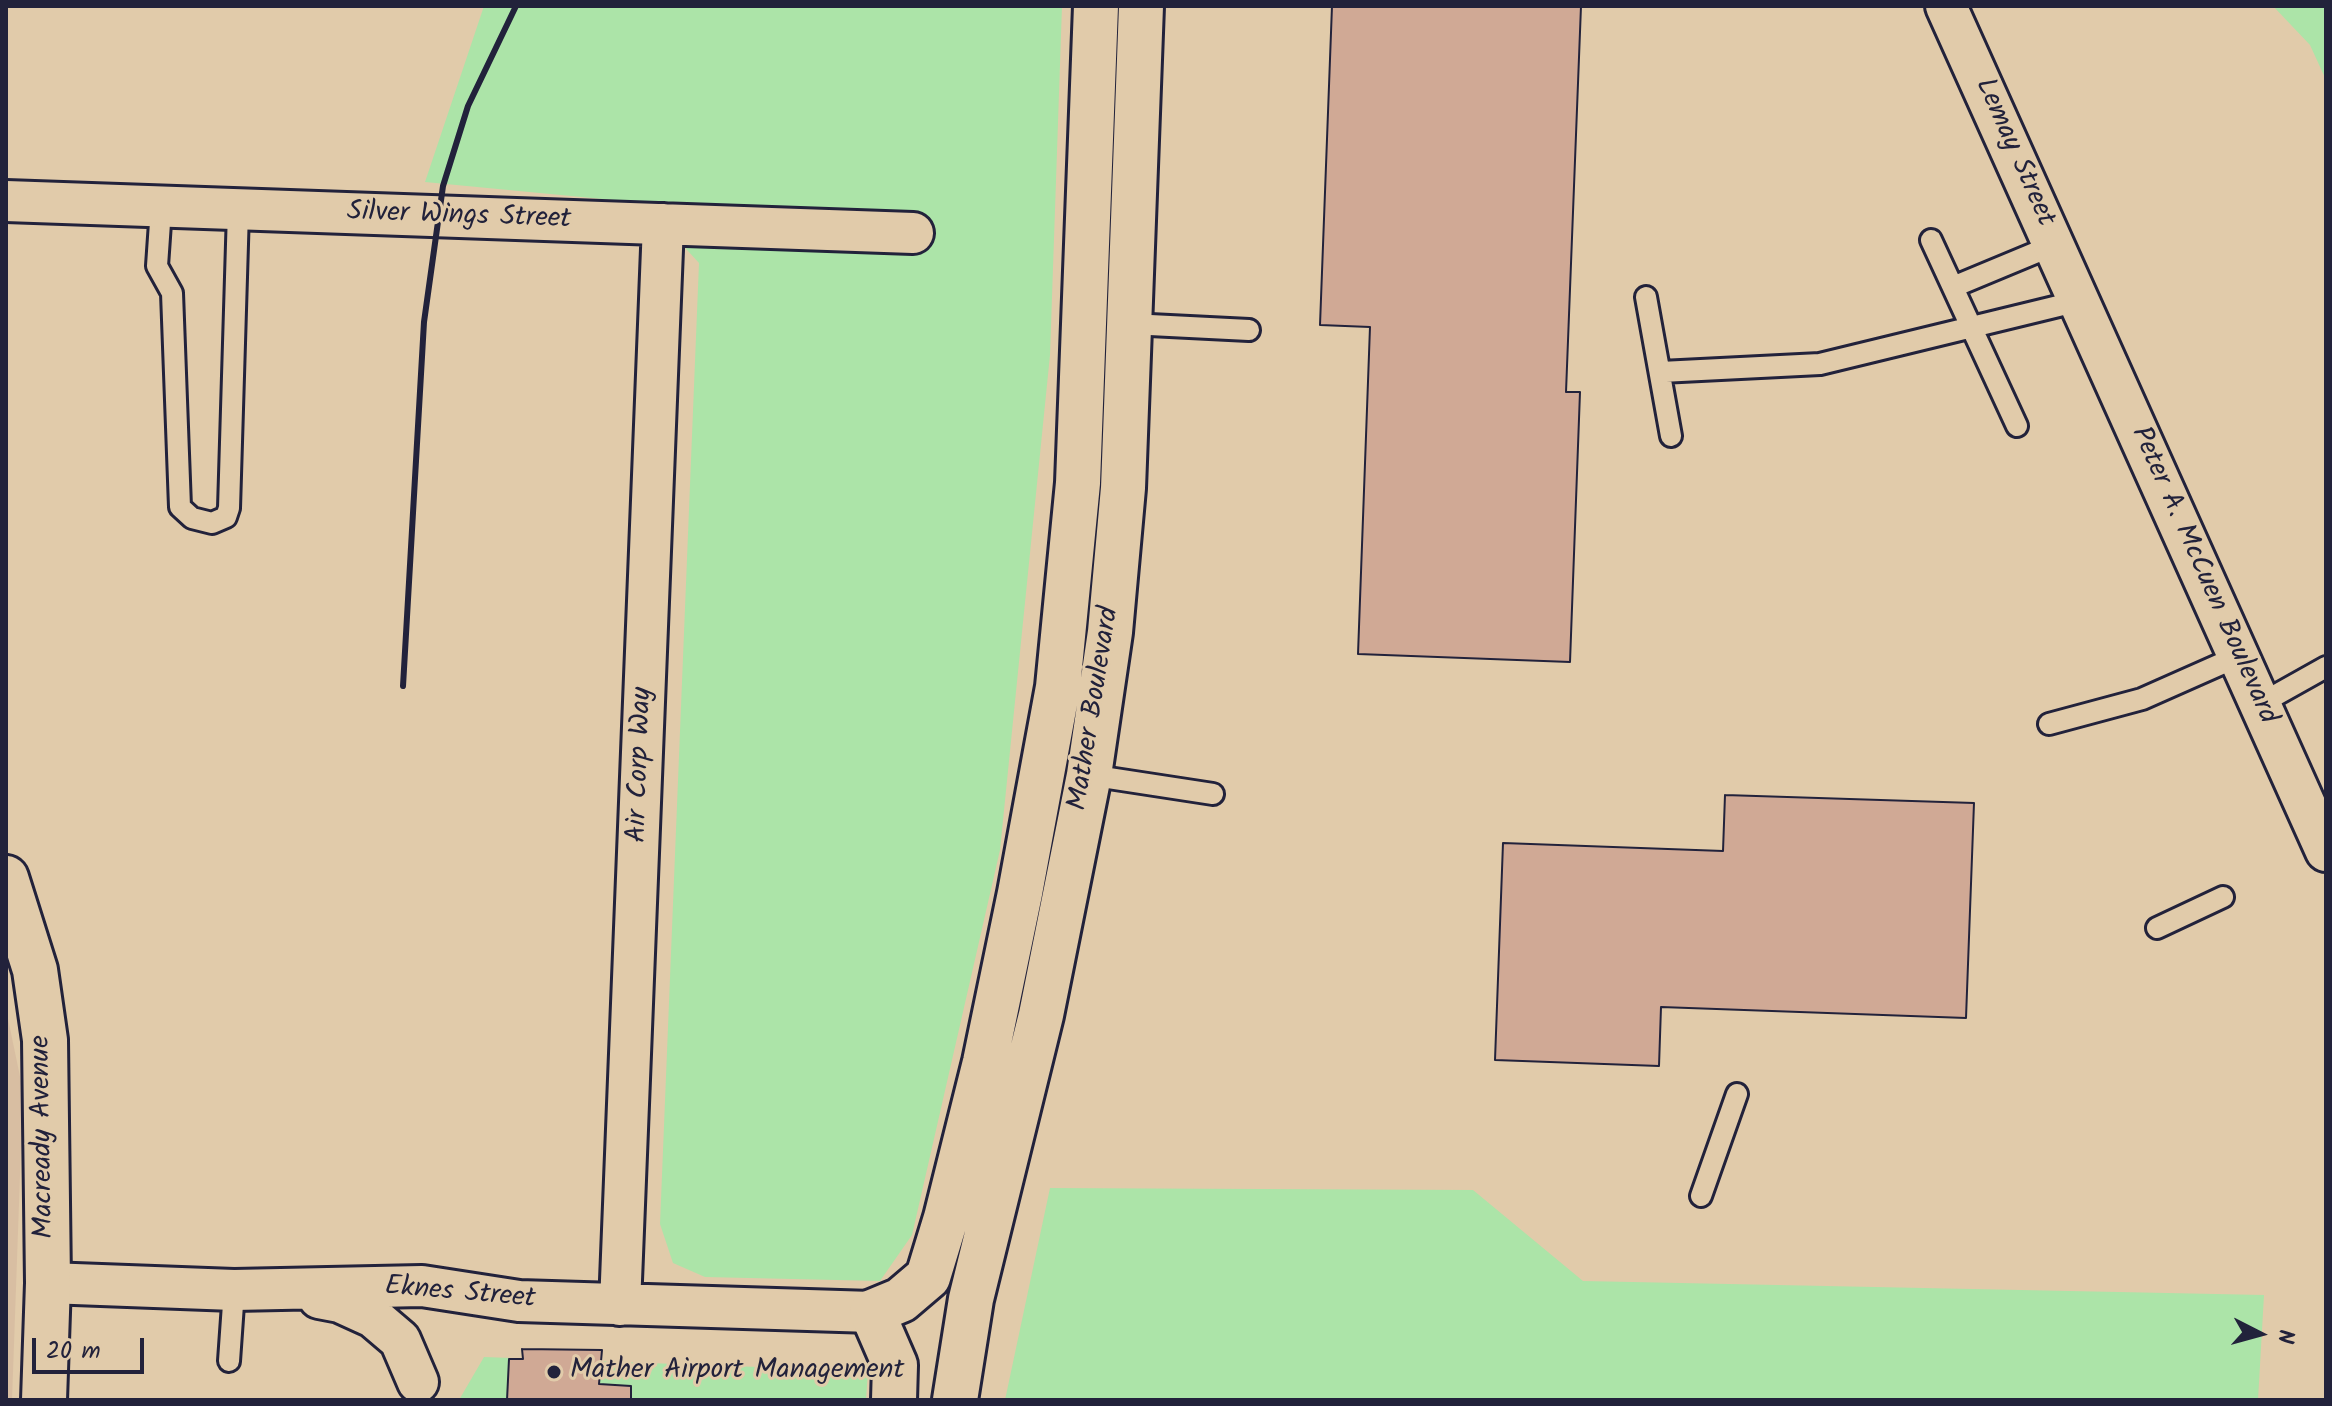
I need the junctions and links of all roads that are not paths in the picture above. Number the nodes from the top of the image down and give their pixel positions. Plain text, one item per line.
1 (1096, 6) edge
2 (1141, 6) edge
3 (1946, 6) edge
4 (6, 201) edge
5 (161, 208) junction
6 (238, 211) junction
7 (663, 224) junction
8 (913, 233) dead end
9 (1931, 240) dead end
10 (2054, 245) junction
11 (1953, 287) junction
12 (1646, 297) dead end
13 (2079, 301) junction
14 (1130, 324) junction
15 (1971, 326) junction
16 (1249, 330) dead end
17 (1661, 372) junction
18 (2017, 426) dead end
19 (1671, 436) dead end
20 (2239, 656) junction
21 (2326, 667) edge
22 (2260, 704) junction
23 (2049, 724) dead end
24 (1089, 775) junction
25 (1213, 794) dead end
26 (2326, 851) edge
27 (6, 878) edge
28 (2223, 897) dead end
29 (2157, 928) dead end
30 (1737, 1094) dead end
31 (1701, 1196) dead end
32 (48, 1283) junction
33 (422, 1286) junction
34 (234, 1290) junction
35 (276, 1290) junction
36 (620, 1305) junction
37 (872, 1312) junction
38 (229, 1361) dead end
39 (418, 1391) edge
40 (44, 1400) edge
41 (894, 1400) edge
42 (955, 1400) edge

1 - 37 street, Mather Boulevard
2 - 14 street, Mather Boulevard
3 - 10 street, Lemay Street
4 - 5 street, Silver Wings Street
5 - 6 street, Silver Wings Street
5 - 6 lane
6 - 7 street, Silver Wings Street
7 - 8 street, Silver Wings Street
7 - 36 street, Air Corp Way
9 - 11 lane
10 - 11 lane
10 - 13 street, Lemay Street
11 - 15 lane
12 - 17 lane
13 - 15 lane
13 - 20 street, Peter A. McCuen Boulevard
14 - 16 lane
14 - 24 street, Mather Boulevard
15 - 17 lane
15 - 18 lane
17 - 19 lane
20 - 22 street, Peter A. McCuen Boulevard
20 - 23 lane
21 - 22 lane
22 - 26 street, Peter A. McCuen Boulevard
24 - 25 lane
24 - 42 street, Mather Boulevard
27 - 32 street, Macready Avenue
28 - 29 lane
30 - 31 lane
32 - 34 street, Eknes Street
32 - 40 street, Macready Avenue
33 - 35 street, Eknes Street
33 - 36 street, Eknes Street
33 - 39 street
34 - 35 street, Eknes Street
34 - 38 lane
35 - 39 street
36 - 37 street, Eknes Street
37 - 41 street

